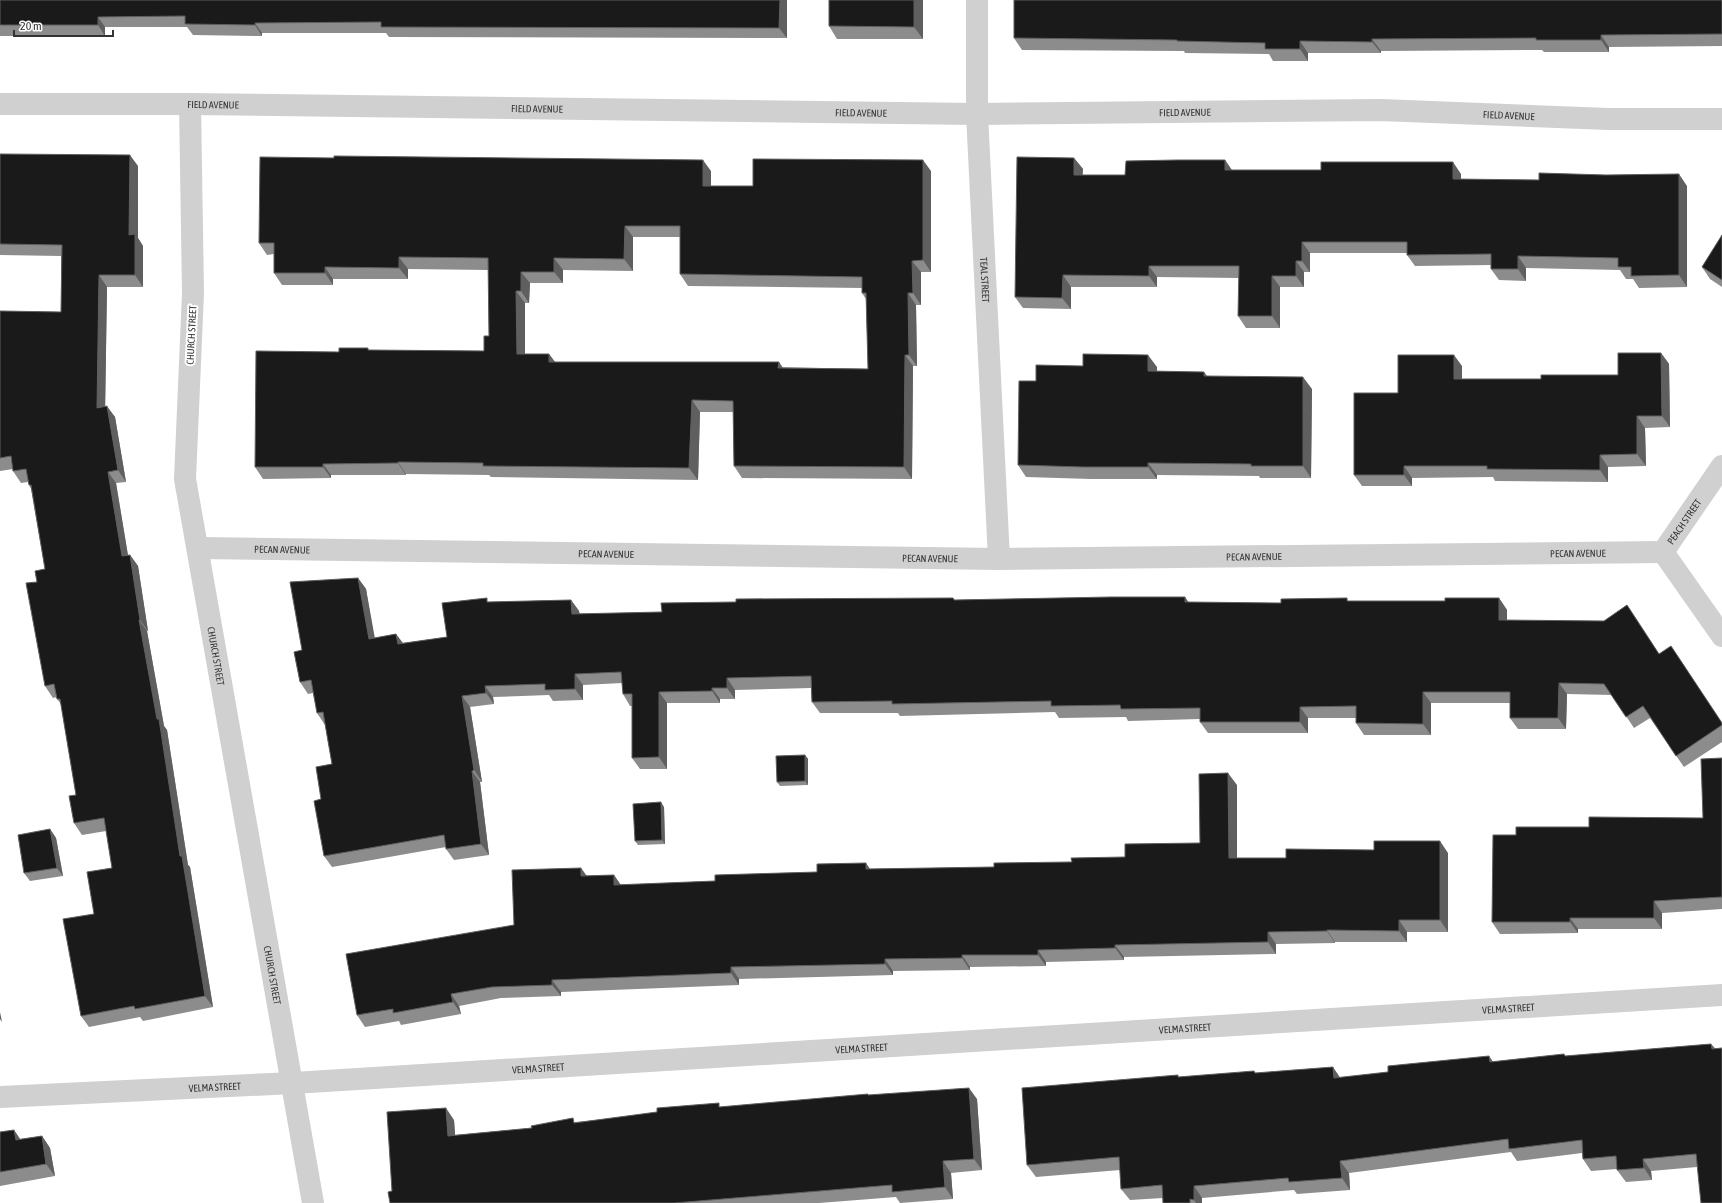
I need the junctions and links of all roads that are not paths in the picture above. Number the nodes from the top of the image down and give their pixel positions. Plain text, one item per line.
1 (977, 0) edge
2 (0, 104) edge
3 (190, 104) junction
4 (977, 114) junction
5 (1722, 119) edge
6 (1722, 466) edge
7 (198, 548) junction
8 (1663, 552) junction
9 (999, 559) junction
10 (1722, 636) edge
11 (1722, 995) edge
12 (293, 1083) junction
13 (0, 1097) edge
14 (313, 1203) edge

1 - 4 street, TEAL STREET
2 - 3 street, FIELD AVENUE
3 - 4 street, FIELD AVENUE
3 - 7 street, CHURCH STREET
4 - 5 street, FIELD AVENUE
4 - 9 street, TEAL STREET
6 - 8 street, PEACH STREET
7 - 9 street, PECAN AVENUE
7 - 12 street, CHURCH STREET
8 - 9 street, PECAN AVENUE
8 - 10 street, PEACH STREET
11 - 12 street, VELMA STREET
12 - 13 street, VELMA STREET
12 - 14 street, CHURCH STREET

